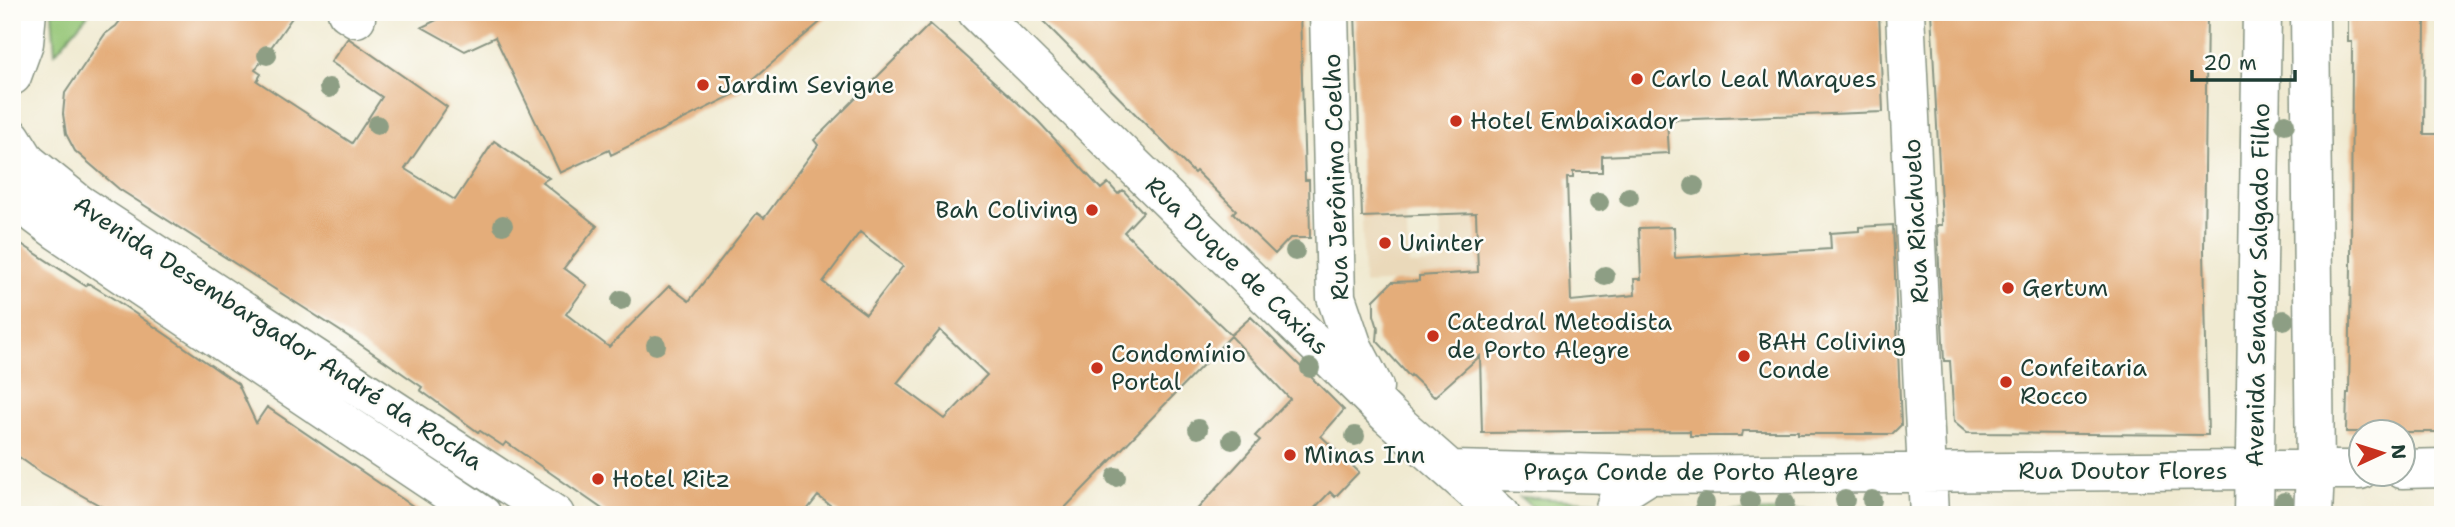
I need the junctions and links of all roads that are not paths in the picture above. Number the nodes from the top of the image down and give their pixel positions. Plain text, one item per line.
1 (27, 12) edge
2 (977, 12) edge
3 (1329, 12) edge
4 (1905, 12) edge
5 (2262, 12) edge
6 (2310, 12) edge
7 (12, 76) edge
8 (12, 138) edge
9 (12, 197) edge
10 (1389, 416) junction
11 (2443, 468) edge
12 (2416, 469) edge
13 (1453, 470) junction
14 (2346, 470) edge
15 (2255, 471) junction
16 (2315, 471) junction
17 (1928, 472) junction
18 (1649, 475) junction
19 (482, 515) edge
20 (555, 515) edge
21 (1501, 515) edge
22 (1613, 515) edge
23 (1929, 515) edge
24 (2254, 515) edge
25 (2313, 515) edge

1 - 7 street
2 - 10 street, Rua Duque de Caxias
3 - 10 street, Rua Jerônimo Coelho
4 - 17 street, Rua Riachuelo
5 - 15 street, Avenida Senador Salgado Filho
6 - 16 street, Avenida Senador Salgado Filho
8 - 20 street, Avenida Desembargador André da Rocha
9 - 19 street, Avenida Desembargador André da Rocha
10 - 13 street, Rua Duque de Caxias
11 - 12 street
13 - 18 street, Praça Conde de Porto Alegre
13 - 21 street, Rua Duque de Caxias
14 - 16 street, Rua Doutor Flores
15 - 16 street, Rua Doutor Flores
15 - 17 street, Rua Doutor Flores
15 - 24 street, Avenida Senador Salgado Filho
16 - 25 street, Avenida Senador Salgado Filho
17 - 18 street, Praça Conde de Porto Alegre
17 - 23 street, Rua Riachuelo
18 - 22 street

